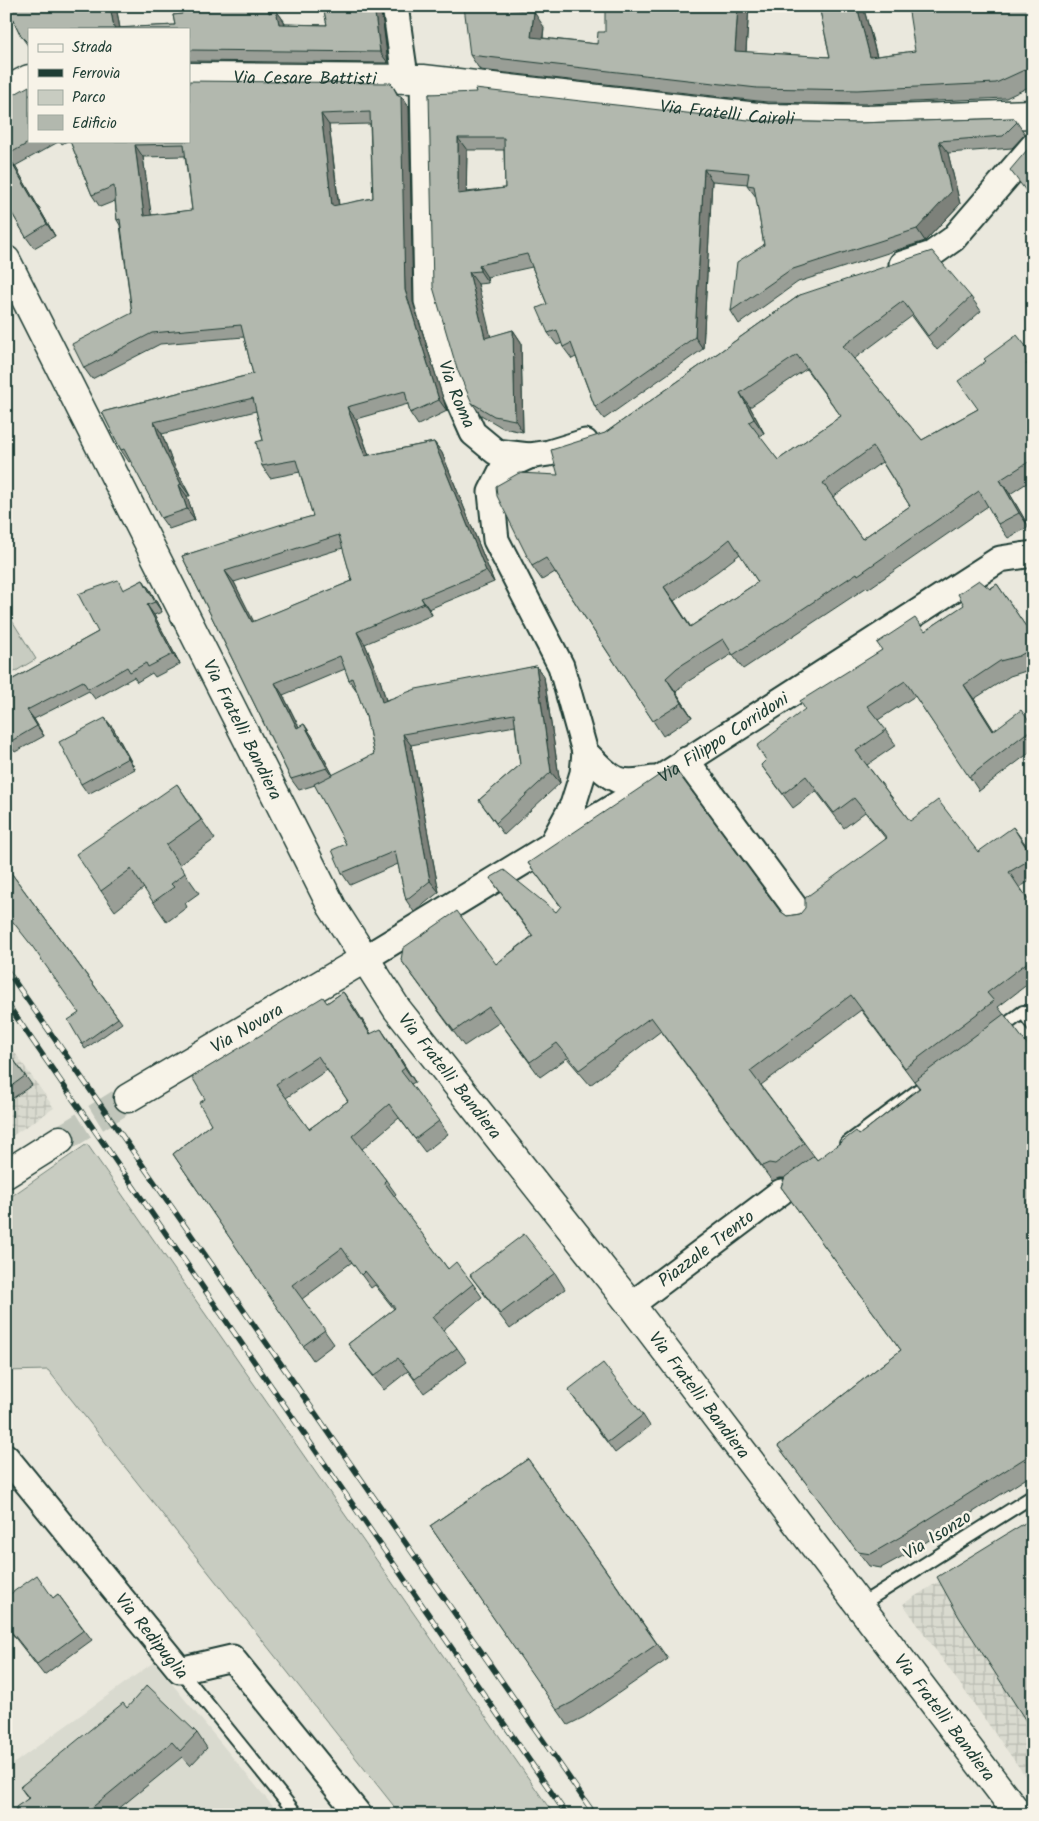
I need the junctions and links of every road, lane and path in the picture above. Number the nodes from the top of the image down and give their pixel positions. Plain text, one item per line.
1 (395, 6) edge
2 (190, 77) edge
3 (416, 79) junction
4 (28, 80) edge
5 (6, 91) edge
6 (1031, 116) edge
7 (1033, 146) edge
8 (6, 260) edge
9 (877, 272) edge
10 (605, 436) edge
11 (530, 456) junction
12 (1033, 554) edge
13 (585, 752) junction
14 (686, 760) junction
15 (660, 777) junction
16 (552, 844) junction
17 (802, 917) edge
18 (364, 959) junction
19 (1033, 1025) edge
20 (984, 1041) edge
21 (929, 1081) edge
22 (128, 1098) tunnel mouth
23 (60, 1140) tunnel mouth
24 (836, 1151) edge
25 (6, 1174) edge
26 (785, 1189) edge
27 (631, 1305) junction
28 (6, 1457) edge
29 (1033, 1496) edge
30 (860, 1605) junction
31 (180, 1670) junction
32 (297, 1815) edge
33 (359, 1815) edge
34 (1019, 1815) edge

1 - 3 street, Via Roma
2 - 3 street, Via Cesare Battisti
3 - 6 street, Via Fratelli Cairoli
3 - 11 street, Via Roma
4 - 5 street
7 - 9 street
8 - 18 street, Via Fratelli Bandiera
10 - 11 street
11 - 13 street
12 - 14 street, Via Filippo Corridoni
13 - 15 street
13 - 16 street
14 - 15 street, Via Filippo Corridoni
14 - 17 street
15 - 16 street, Via Filippo Corridoni
16 - 18 street, Via Filippo Corridoni
18 - 22 street, Via Novara
18 - 27 street, Via Fratelli Bandiera
19 - 20 lane
21 - 24 lane
23 - 25 street
26 - 27 street, Piazzale Trento
27 - 30 street, Via Fratelli Bandiera
28 - 31 street, Via Redipuglia
29 - 30 lane, Via Isonzo
30 - 34 street, Via Fratelli Bandiera
31 - 32 lane, Via Redipuglia
31 - 33 street

